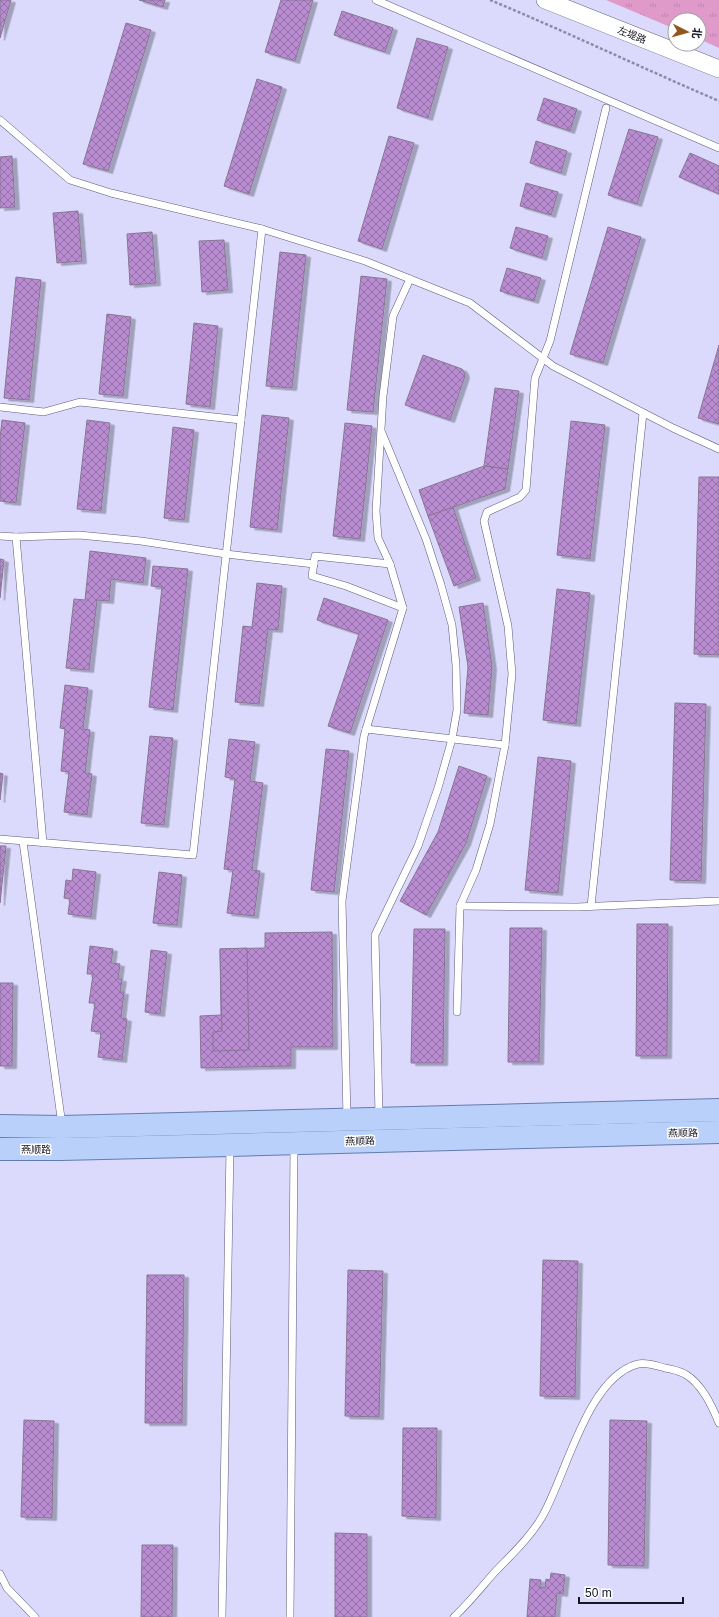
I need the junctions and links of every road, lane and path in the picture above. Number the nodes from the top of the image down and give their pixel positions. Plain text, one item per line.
1 (376, 0) edge
2 (490, 0) edge
3 (545, 0) edge
4 (719, 69) edge
5 (719, 101) edge
6 (606, 108) dead end
7 (0, 120) edge
8 (719, 148) edge
9 (262, 229) junction
10 (410, 279) junction
11 (543, 358) junction
12 (0, 407) edge
13 (643, 413) junction
14 (241, 420) junction
15 (381, 430) junction
16 (719, 449) edge
17 (0, 536) edge
18 (16, 537) junction
19 (226, 554) junction
20 (314, 564) junction
21 (390, 564) junction
22 (403, 608) junction
23 (366, 729) junction
24 (452, 739) junction
25 (505, 745) junction
26 (0, 839) edge
27 (23, 842) junction
28 (43, 843) junction
29 (719, 901) edge
30 (460, 906) junction
31 (591, 906) junction
32 (457, 1012) dead end
33 (719, 1110) edge
34 (379, 1118) junction
35 (347, 1119) junction
36 (0, 1126) edge
37 (62, 1127) junction
38 (719, 1132) edge
39 (294, 1143) junction
40 (230, 1145) junction
41 (0, 1149) edge
42 (719, 1423) edge
43 (0, 1574) edge
44 (35, 1617) edge
45 (222, 1617) edge
46 (290, 1617) edge
47 (454, 1617) edge

1 - 8 lane
2 - 5 path
3 - 4 street, 左堤路
6 - 11 lane
7 - 9 lane
9 - 10 lane
9 - 14 lane
10 - 11 lane
10 - 15 lane
11 - 13 lane
11 - 25 lane
12 - 14 lane
13 - 16 lane
13 - 31 lane
14 - 19 lane
15 - 21 lane
15 - 24 lane
17 - 18 lane
18 - 19 lane
18 - 28 lane
19 - 20 lane
19 - 28 lane
20 - 21 lane
20 - 22 lane
21 - 22 lane
22 - 23 lane
23 - 24 lane
23 - 35 lane
24 - 25 lane
24 - 34 lane
25 - 30 lane
26 - 27 lane
27 - 28 lane
27 - 37 lane
29 - 31 lane
30 - 31 lane
30 - 32 lane
33 - 34 main road
34 - 35 main road
35 - 37 main road
36 - 37 main road
38 - 39 main road, 燕顺路
39 - 40 main road, 燕顺路
39 - 46 lane
40 - 41 main road, 燕顺路
40 - 45 lane
42 - 47 lane
43 - 44 lane

